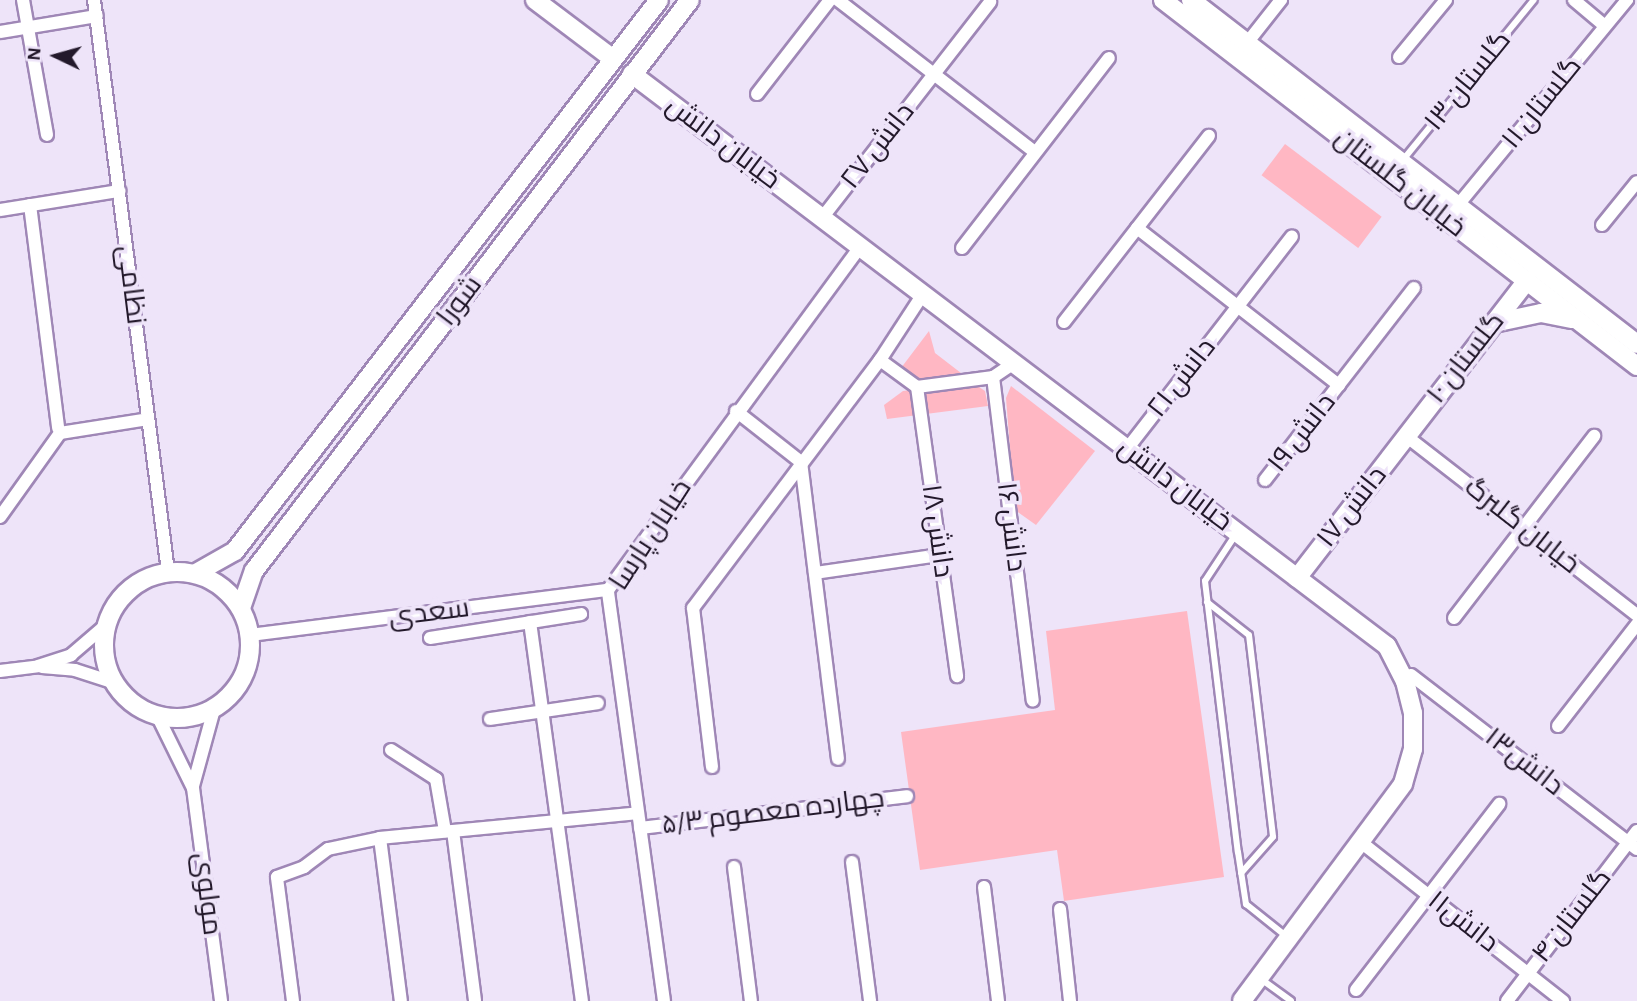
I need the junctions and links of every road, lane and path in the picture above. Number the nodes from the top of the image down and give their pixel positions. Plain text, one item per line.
1 (23, 0) edge
2 (94, 0) edge
3 (535, 0) edge
4 (659, 0) edge
5 (690, 0) edge
6 (830, 0) edge
7 (838, 0) edge
8 (1163, 0) edge
9 (1191, 0) edge
10 (1281, 0) edge
11 (1446, 0) edge
12 (1534, 0) edge
13 (1574, 0) edge
14 (1627, 0) edge
15 (990, 2) dead end
16 (97, 16) junction
17 (1605, 26) junction
18 (28, 28) junction
19 (0, 32) edge
20 (1247, 43) junction
21 (1399, 57) dead end
22 (612, 58) junction
23 (1109, 58) dead end
24 (632, 74) junction
25 (933, 74) junction
26 (757, 94) dead end
27 (47, 135) dead end
28 (1209, 135) dead end
29 (1035, 152) junction
30 (1401, 162) junction
31 (1637, 182) edge
32 (119, 191) junction
33 (30, 205) junction
34 (1458, 205) junction
35 (0, 210) edge
36 (822, 218) junction
37 (1602, 225) dead end
38 (1137, 228) junction
39 (1292, 236) dead end
40 (860, 247) junction
41 (962, 248) dead end
42 (1527, 280) junction
43 (1414, 288) dead end
44 (923, 294) junction
45 (1238, 306) junction
46 (1064, 322) dead end
47 (1494, 323) junction
48 (1584, 327) junction
49 (1637, 344) edge
50 (880, 360) junction
51 (1014, 363) junction
52 (1637, 366) edge
53 (993, 377) junction
54 (1339, 385) junction
55 (917, 387) junction
56 (736, 411) junction
57 (148, 419) junction
58 (58, 428) dead end
59 (1406, 436) junction
60 (1594, 436) dead end
61 (1127, 449) junction
62 (801, 462) junction
63 (1265, 480) dead end
64 (0, 517) edge
65 (1524, 527) junction
66 (1237, 532) junction
67 (234, 553) junction
68 (940, 555) junction
69 (168, 571) junction
70 (254, 571) junction
71 (196, 573) junction
72 (815, 573) junction
73 (1297, 578) junction
74 (608, 590) junction
75 (1207, 602) junction
76 (241, 608) junction
77 (581, 614) dead end
78 (1637, 615) edge
79 (1454, 618) dead end
80 (530, 622) junction
81 (1637, 624) edge
82 (106, 625) junction
83 (250, 635) junction
84 (430, 638) dead end
85 (38, 666) junction
86 (0, 671) edge
87 (1411, 675) dead end
88 (957, 676) dead end
89 (113, 682) junction
90 (1033, 701) dead end
91 (598, 703) dead end
92 (214, 709) junction
93 (542, 710) junction
94 (158, 717) junction
95 (490, 719) dead end
96 (1559, 726) dead end
97 (391, 750) dead end
98 (838, 759) dead end
99 (712, 767) dead end
100 (193, 787) junction
101 (907, 796) dead end
102 (1499, 804) dead end
103 (638, 813) junction
104 (558, 820) junction
105 (640, 828) junction
106 (449, 831) junction
107 (1637, 831) edge
108 (380, 838) junction
109 (1362, 843) junction
110 (1633, 846) edge
111 (852, 862) dead end
112 (734, 867) dead end
113 (1241, 873) junction
114 (984, 887) dead end
115 (1429, 895) junction
116 (1060, 909) dead end
117 (1290, 938) junction
118 (1528, 973) junction
119 (1260, 977) junction
120 (1356, 990) dead end
121 (221, 1001) edge
122 (293, 1001) edge
123 (401, 1001) edge
124 (475, 1001) edge
125 (582, 1001) edge
126 (664, 1001) edge
127 (751, 1001) edge
128 (870, 1001) edge
129 (998, 1001) edge
130 (1070, 1001) edge
131 (1242, 1001) edge
132 (1291, 1001) edge
133 (1507, 1001) edge
134 (1563, 1001) edge

1 - 18 street
2 - 16 street, نظامی
3 - 22 street
4 - 22 street, شورا
5 - 24 street, شورا
6 - 26 street
7 - 25 street
8 - 42 street, خیابان گلستان
9 - 20 street, خیابان گلستان
10 - 20 street
11 - 21 street
12 - 30 lane, گلستان ۱۳
13 - 17 street
14 - 17 street, گلستان ۱۱
15 - 25 street, دانش ۲۷
16 - 18 street
16 - 32 street, نظامی
17 - 34 street, گلستان ۱۱
18 - 19 street
18 - 27 street
20 - 30 street, خیابان گلستان
22 - 67 street, شورا
23 - 29 street
24 - 36 street, خیابان دانش
24 - 70 street, شورا
25 - 29 street
25 - 36 street, دانش ۲۷
28 - 38 street
29 - 41 street
30 - 34 street, خیابان گلستان
31 - 37 street
32 - 33 street
32 - 57 street, نظامی
33 - 35 street
33 - 58 street
34 - 49 street, خیابان گلستان
36 - 40 street, خیابان دانش
38 - 45 street
38 - 46 street
39 - 45 street, دانش ۲۱
40 - 44 street, خیابان دانش
40 - 56 street, خیابان پارسا
42 - 47 street, گلستان ۱۰
42 - 48 street, خیابان گلستان
43 - 54 street, دانش ۱۹
44 - 50 street
44 - 51 street, خیابان دانش
45 - 54 street
45 - 61 street, دانش ۲۱
47 - 48 street
47 - 59 street, گلستان ۱۰
48 - 52 street, خیابان گلستان
50 - 55 street
50 - 62 street
51 - 53 street
51 - 61 street, خیابان دانش
53 - 55 street
53 - 90 street, دانش ۱۶
54 - 63 street, دانش ۱۹
55 - 68 street, دانش ۱۸
56 - 62 street
56 - 74 street, خیابان پارسا
57 - 64 street
57 - 69 street, نظامی
59 - 65 street, خیابان گلبرگ
59 - 73 street, دانش ۱۷
60 - 65 street
61 - 66 street, خیابان دانش
62 - 72 street
62 - 99 street
65 - 78 street, خیابان گلبرگ
65 - 79 street
66 - 73 street, خیابان دانش
66 - 75 lane
67 - 70 street
67 - 71 street, شورا
68 - 72 street
68 - 88 street, دانش ۱۸
69 - 71 street
69 - 82 street
70 - 76 street, شورا
71 - 76 street
72 - 98 street
73 - 109 street, خیابان دانش
74 - 83 street, سعدی
74 - 103 street, خیابان پارسا
75 - 113 lane
75 - 113 lane
76 - 83 street
77 - 80 street
80 - 84 street
80 - 93 street
81 - 96 street
82 - 85 street
82 - 89 street
83 - 92 street
85 - 86 street
85 - 89 street
87 - 110 street, دانش۱۳
89 - 94 street
91 - 93 street
92 - 94 street
92 - 100 street
93 - 95 street
93 - 104 street
94 - 100 street
97 - 106 street
100 - 121 street, مولوی
101 - 105 street, چهارده معصوم ۵/۳
102 - 115 street
103 - 104 street
103 - 105 street, خیابان پارسا
104 - 106 street
104 - 125 street
105 - 126 street, خیابان پارسا
106 - 108 street
106 - 124 street
107 - 110 street, گلستان ۴
108 - 122 street
108 - 123 street
109 - 115 street, دانش۱۱
109 - 117 street, خیابان دانش
110 - 118 street, گلستان ۴
111 - 128 street
112 - 127 street
113 - 117 lane
114 - 129 street
115 - 118 street, دانش۱۱
115 - 120 street
116 - 130 street
117 - 119 street, خیابان دانش
118 - 133 street, گلستان ۴
118 - 134 street, دانش۱۱
119 - 131 street, خیابان دانش
119 - 132 lane

